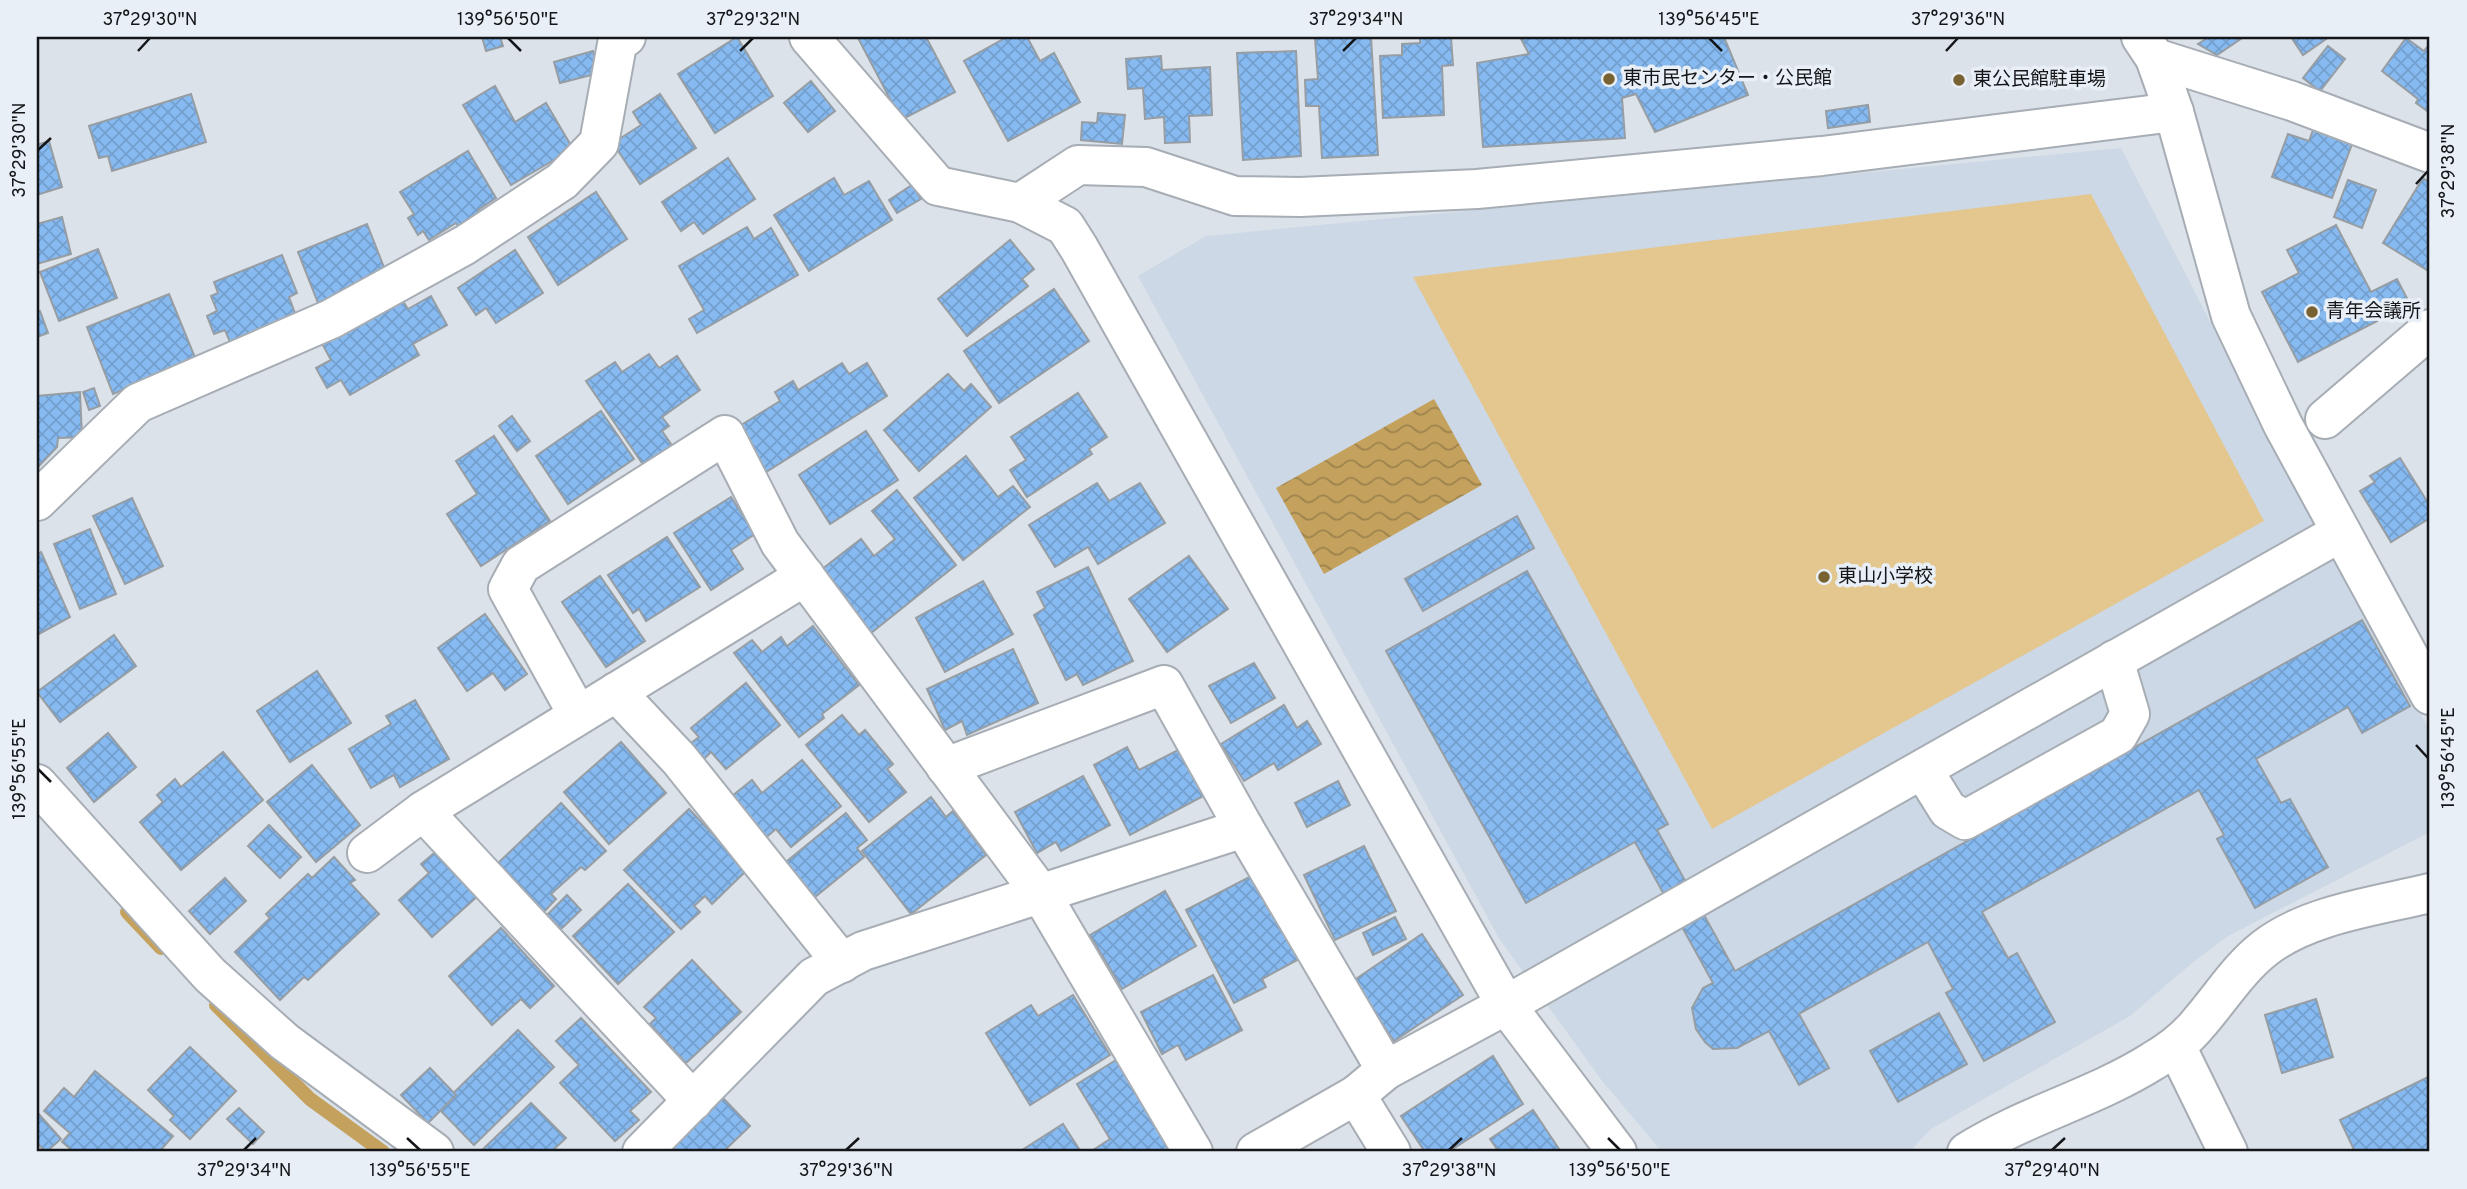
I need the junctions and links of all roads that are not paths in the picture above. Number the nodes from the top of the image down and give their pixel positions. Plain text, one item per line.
1 (626, 37) edge
2 (809, 37) edge
3 (2163, 48) edge
4 (2174, 112) junction
5 (2430, 153) edge
6 (1020, 203) junction
7 (2430, 329) edge
8 (2325, 418) dead end
9 (37, 501) edge
10 (2341, 532) junction
11 (805, 576) junction
12 (2114, 660) junction
13 (616, 692) junction
14 (2430, 695) edge
15 (578, 715) junction
16 (946, 767) junction
17 (1923, 769) junction
18 (37, 784) edge
19 (423, 811) junction
20 (1244, 828) junction
21 (367, 853) dead end
22 (2430, 893) edge
23 (1041, 894) junction
24 (842, 963) junction
25 (1506, 1005) junction
26 (2176, 1045) junction
27 (1386, 1070) junction
28 (1356, 1095) junction
29 (693, 1101) junction
30 (434, 1152) edge
31 (642, 1152) edge
32 (1193, 1152) edge
33 (1256, 1152) edge
34 (1391, 1152) edge
35 (1617, 1152) edge
36 (1967, 1152) edge
37 (2228, 1152) edge

1 - 9 street
2 - 6 street
3 - 4 street
3 - 5 street
4 - 6 street
4 - 10 street
6 - 25 street
7 - 8 street
10 - 12 street
10 - 14 street
11 - 13 street
11 - 15 street
11 - 16 street
12 - 17 street
12 - 17 street
13 - 15 street
13 - 24 street
15 - 19 street
16 - 20 street
16 - 23 street
17 - 25 street
18 - 30 street
19 - 21 street
19 - 29 street
20 - 23 street
20 - 27 street
22 - 26 street
23 - 24 street
23 - 32 street
24 - 29 street
25 - 27 street
25 - 35 street
26 - 36 street
26 - 37 street
27 - 28 street
28 - 33 street
28 - 34 street
29 - 31 street

